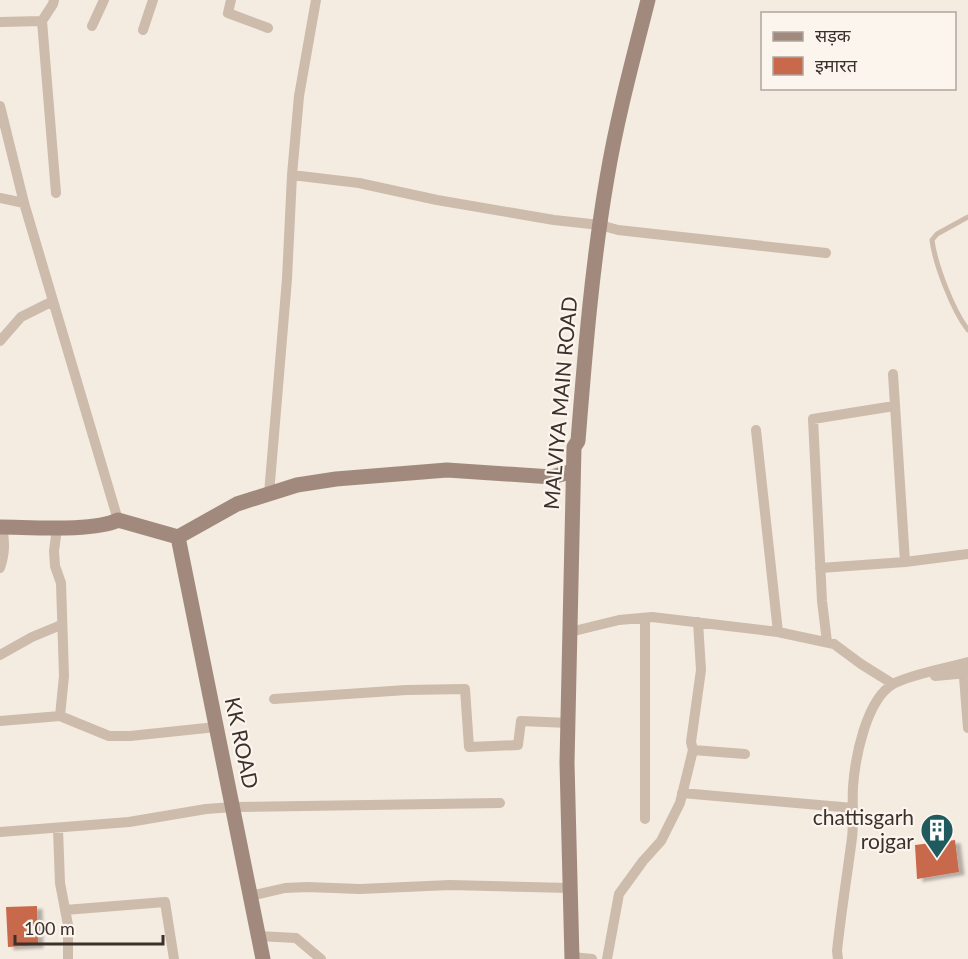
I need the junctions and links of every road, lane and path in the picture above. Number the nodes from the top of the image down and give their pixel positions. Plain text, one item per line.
1 (54, 0) edge
2 (104, 0) edge
3 (153, 0) edge
4 (231, 0) edge
5 (316, 0) edge
6 (638, 0) edge
7 (648, 0) edge
8 (42, 21) junction
9 (0, 22) edge
10 (92, 26) dead end
11 (268, 28) dead end
12 (143, 30) dead end
13 (628, 63) junction
14 (0, 106) edge
15 (292, 176) junction
16 (56, 193) dead end
17 (0, 198) edge
18 (24, 203) junction
19 (968, 217) edge
20 (596, 225) junction
21 (826, 253) dead end
22 (53, 301) junction
23 (968, 330) edge
24 (0, 341) edge
25 (893, 375) dead end
26 (894, 405) junction
27 (756, 430) dead end
28 (573, 471) junction
29 (269, 494) junction
30 (118, 520) junction
31 (1, 527) edge
32 (57, 528) junction
33 (178, 537) junction
34 (968, 554) edge
35 (905, 562) junction
36 (0, 568) edge
37 (820, 568) junction
38 (645, 618) junction
39 (698, 622) junction
40 (62, 624) junction
41 (570, 632) junction
42 (778, 632) junction
43 (827, 642) junction
44 (0, 655) edge
45 (965, 669) edge
46 (893, 684) junction
47 (274, 699) dead end
48 (60, 716) junction
49 (0, 721) edge
50 (569, 723) junction
51 (216, 727) junction
52 (968, 728) edge
53 (693, 750) junction
54 (745, 754) dead end
55 (682, 793) junction
56 (500, 803) dead end
57 (233, 807) junction
58 (853, 808) junction
59 (645, 819) dead end
60 (58, 829) junction
61 (0, 832) edge
62 (569, 888) junction
63 (250, 896) junction
64 (65, 910) junction
65 (258, 936) junction
66 (572, 958) edge
67 (68, 959) edge
68 (174, 959) edge
69 (263, 959) edge
70 (321, 959) edge
71 (592, 959) edge
72 (607, 959) edge
73 (838, 959) edge

1 - 8 street
2 - 10 street
3 - 12 street
4 - 11 street
5 - 15 street
6 - 13 street
7 - 13 street
8 - 9 street
8 - 16 street
13 - 20 street, MALVIYA MAIN ROAD
14 - 18 street
15 - 20 street
15 - 29 street
17 - 18 street
18 - 22 street
19 - 23 lane
20 - 21 street
20 - 28 street, MALVIYA MAIN ROAD
22 - 24 street
22 - 30 street
25 - 26 street
26 - 35 street
26 - 37 street
27 - 42 street
28 - 29 street
28 - 41 street, MALVIYA MAIN ROAD
29 - 33 street
30 - 32 street
30 - 33 street
31 - 32 street
31 - 36 street
32 - 40 street
33 - 51 street, KK ROAD
34 - 35 street
35 - 37 street
37 - 43 street
38 - 39 street
38 - 41 street
38 - 59 street
39 - 42 street
39 - 53 street
40 - 44 street
40 - 48 street
41 - 50 street, MALVIYA MAIN ROAD
42 - 43 street
43 - 46 street
45 - 46 street
45 - 52 street
46 - 58 street
47 - 50 street
48 - 49 street
48 - 51 street
50 - 62 street, MALVIYA MAIN ROAD
51 - 57 street, KK ROAD
53 - 54 street
53 - 55 street
55 - 58 street
55 - 72 street
56 - 57 street
57 - 60 street
57 - 63 street, KK ROAD
58 - 73 street
60 - 61 street
60 - 64 street
62 - 63 street
62 - 66 street, MALVIYA MAIN ROAD
63 - 65 street, KK ROAD
64 - 67 street
64 - 68 street
65 - 69 street, KK ROAD
65 - 70 street
66 - 71 street

